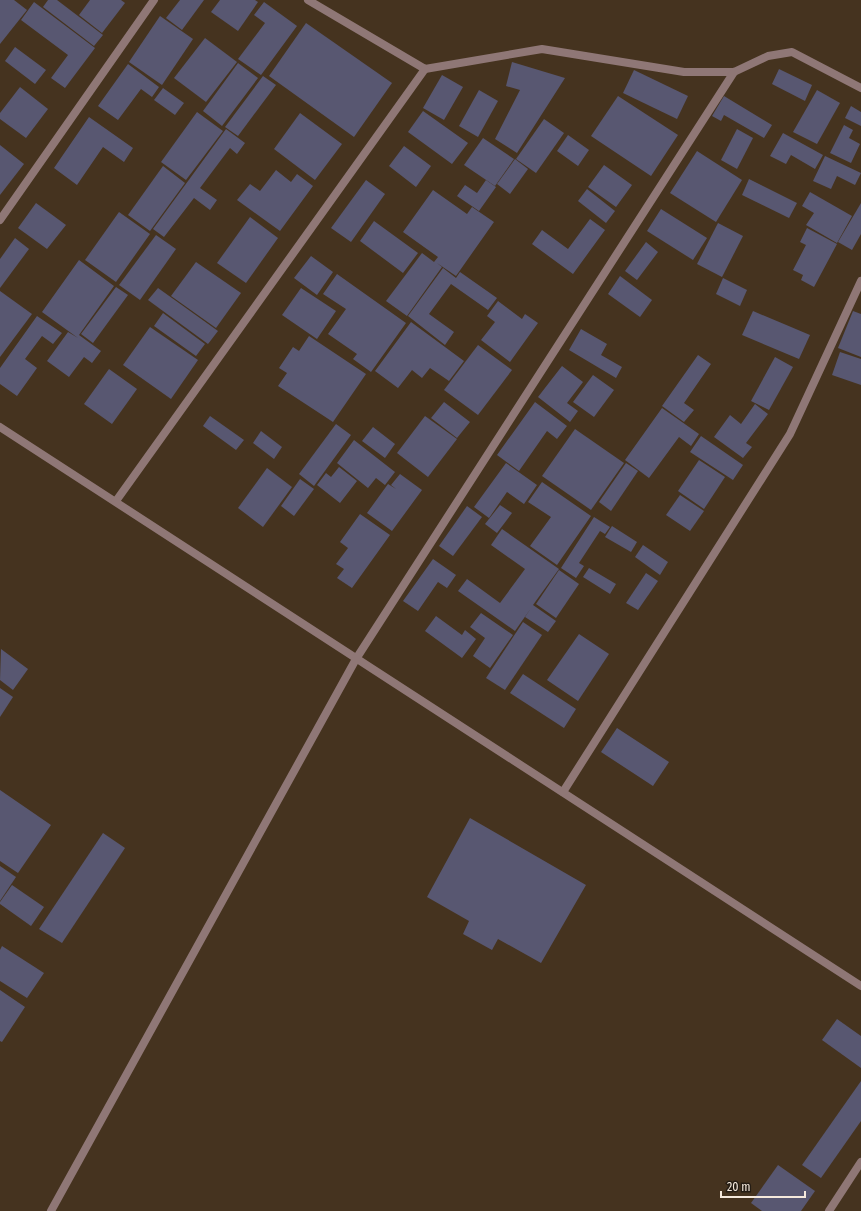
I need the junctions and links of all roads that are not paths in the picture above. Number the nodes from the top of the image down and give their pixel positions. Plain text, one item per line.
1 (154, 0) edge
2 (308, 0) edge
3 (425, 69) junction
4 (734, 72) junction
5 (861, 88) edge
6 (0, 220) edge
7 (861, 281) edge
8 (0, 427) edge
9 (116, 501) junction
10 (356, 659) junction
11 (562, 792) junction
12 (861, 986) edge
13 (861, 1162) edge
14 (51, 1211) edge
15 (829, 1211) edge

1 - 6 street
2 - 3 street
3 - 4 street
3 - 9 street
4 - 5 street
4 - 10 street
7 - 11 street
8 - 9 street
9 - 10 street
10 - 11 street
10 - 14 street
11 - 12 street
13 - 15 street

